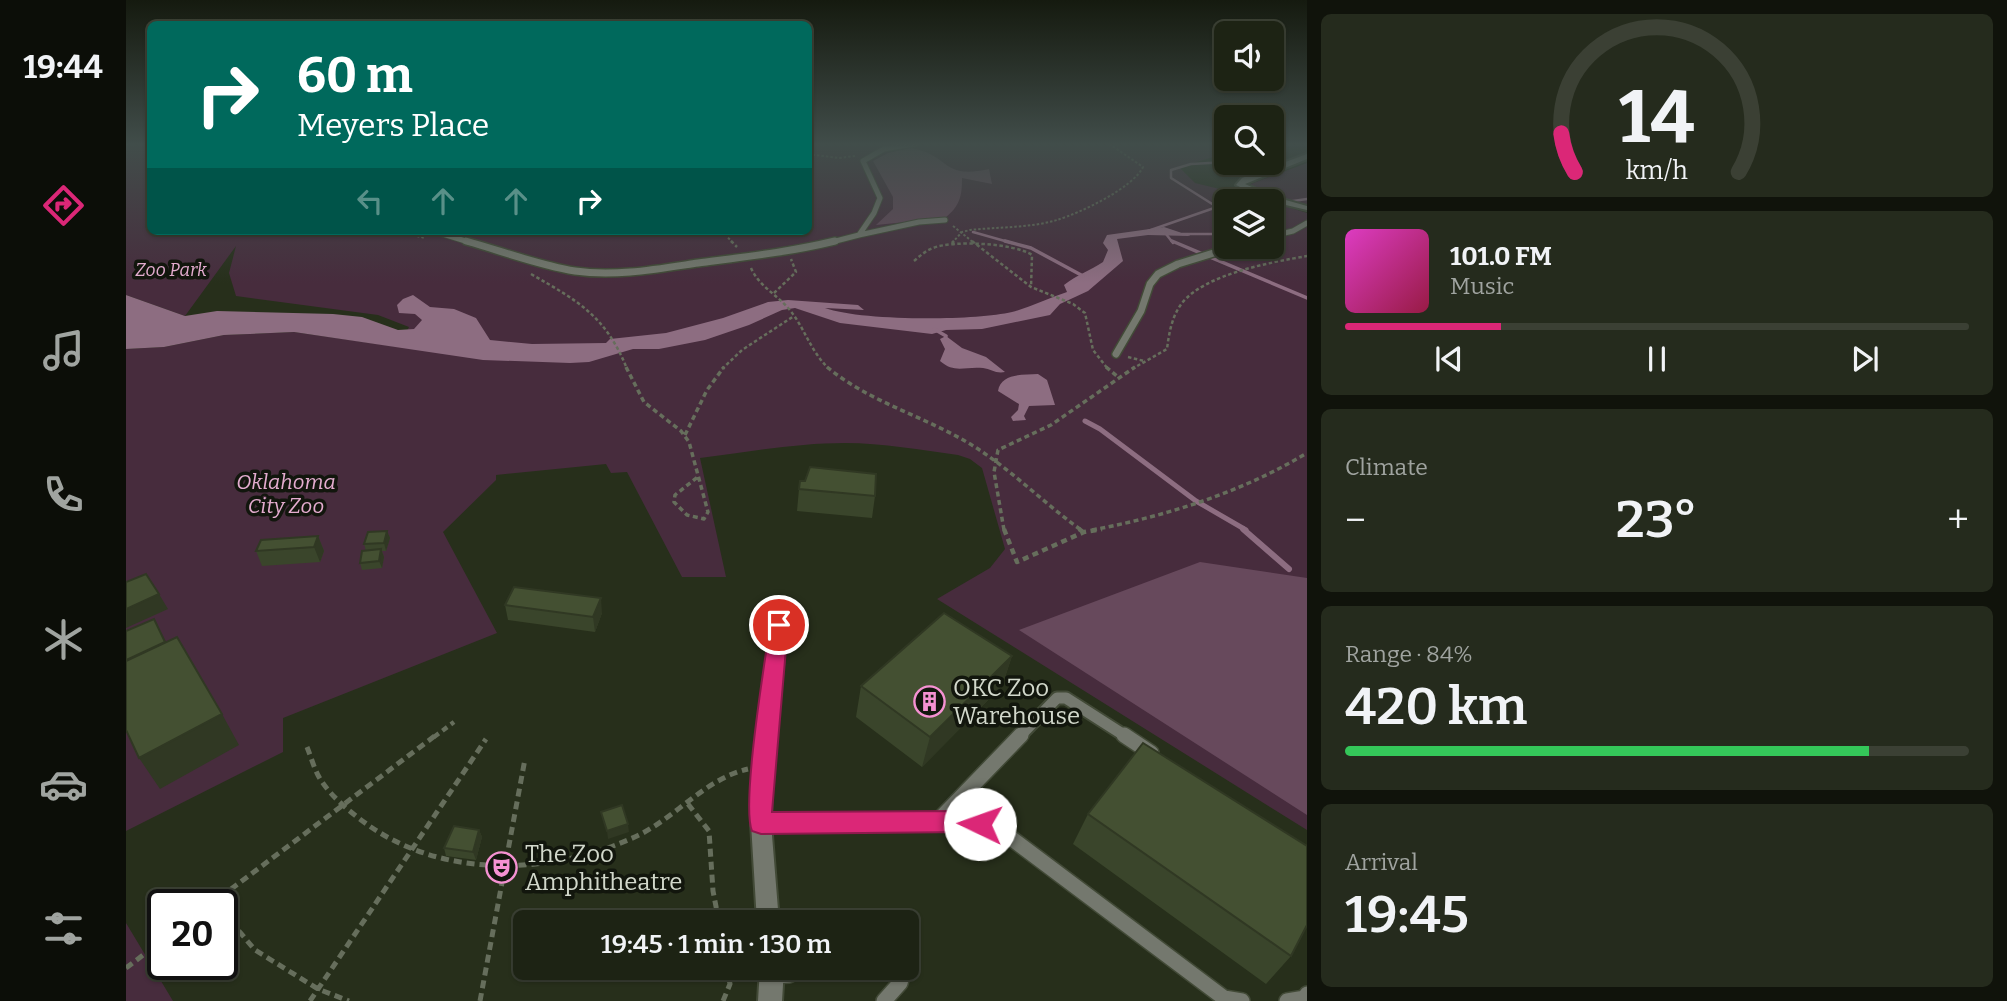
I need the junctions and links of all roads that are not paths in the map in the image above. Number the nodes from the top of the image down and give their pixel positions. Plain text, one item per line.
1 (876, 190) edge
2 (1251, 190) edge
3 (1307, 208) edge
4 (945, 220) road end
5 (1307, 223) edge
6 (1284, 233) edge
7 (432, 235) edge
8 (859, 235) junction
9 (1214, 254) edge
10 (1116, 354) dead end
11 (779, 625) dead end
12 (1161, 759) edge
13 (937, 822) junction
14 (761, 823) junction
15 (767, 910) edge
16 (771, 980) edge
17 (901, 980) edge
18 (1307, 994) edge
19 (770, 1001) edge
20 (884, 1001) edge
21 (1242, 1001) edge
22 (1287, 1001) edge

1 - 8 lane
2 - 3 street
4 - 8 lane
5 - 6 lane
7 - 8 lane
9 - 10 lane
11 - 14 street
12 - 13 lane
13 - 14 lane
13 - 21 lane
14 - 15 street
16 - 19 street
17 - 20 lane
18 - 22 lane

